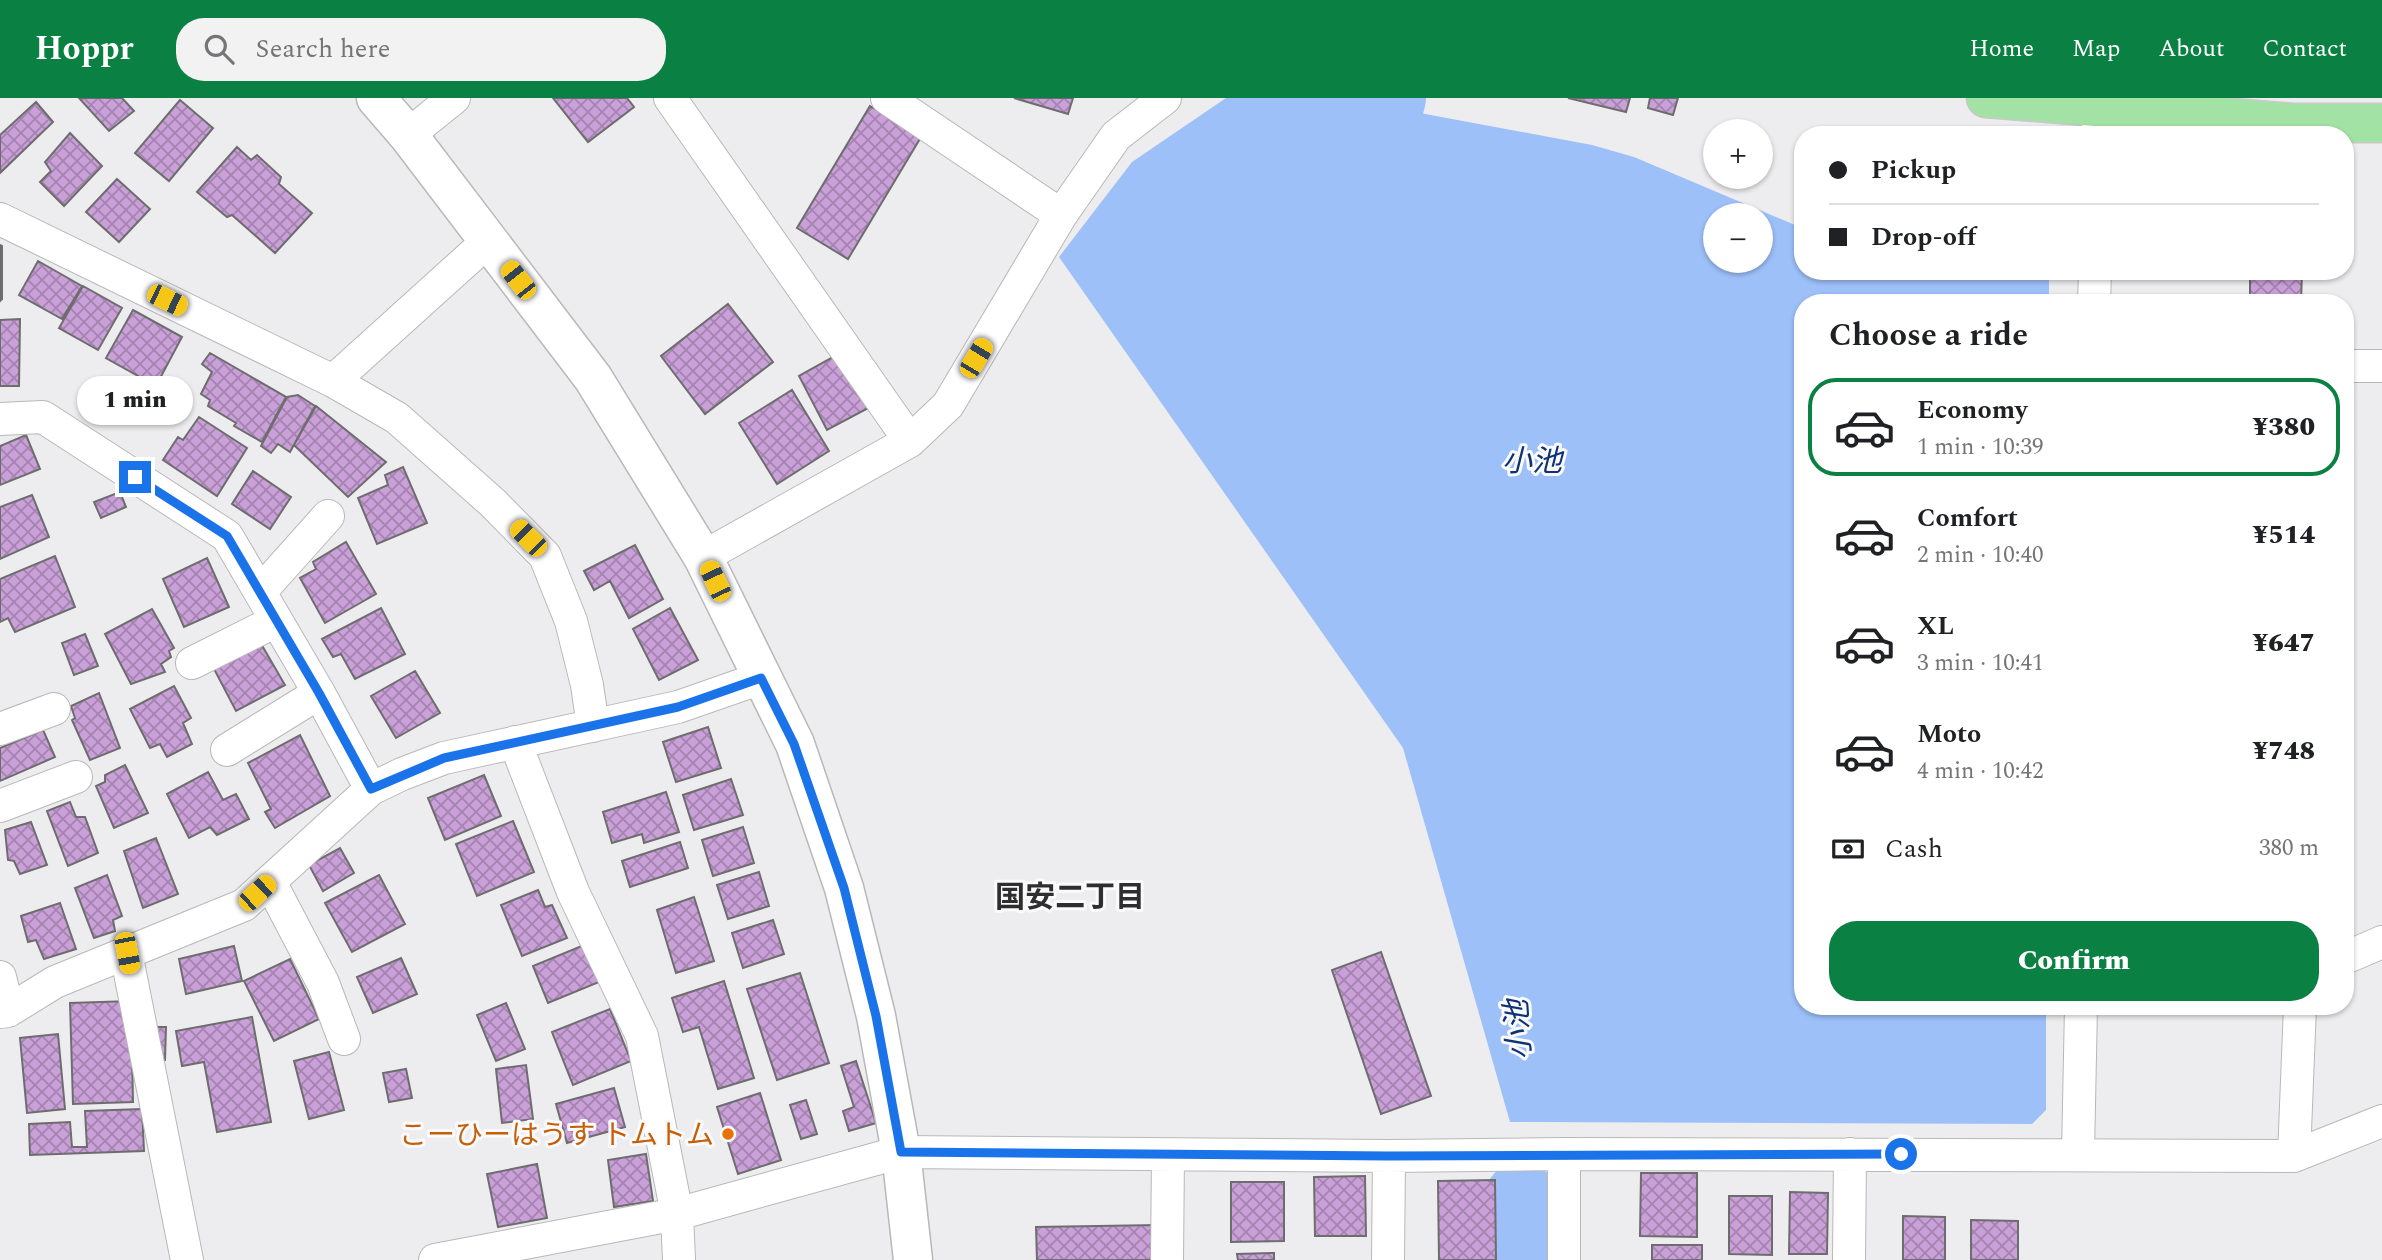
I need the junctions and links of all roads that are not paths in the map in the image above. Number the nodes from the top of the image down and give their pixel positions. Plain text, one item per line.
1 (376, 98) edge
2 (454, 98) edge
3 (670, 98) edge
4 (887, 98) edge
5 (1165, 98) edge
6 (1986, 98) edge
7 (2289, 110) edge
8 (2098, 121) edge
9 (2382, 122) edge
10 (408, 135) junction
11 (1061, 215) junction
12 (0, 219) edge
13 (488, 241) junction
14 (2354, 366) edge
15 (2382, 366) edge
16 (333, 381) junction
17 (0, 419) edge
18 (910, 441) junction
19 (328, 516) dead end
20 (703, 557) junction
21 (260, 592) junction
22 (276, 621) junction
23 (192, 663) dead end
24 (761, 678) junction
25 (319, 693) junction
26 (54, 709) dead end
27 (593, 726) junction
28 (0, 729) edge
29 (515, 742) junction
30 (227, 750) dead end
31 (76, 777) dead end
32 (371, 789) junction
33 (0, 806) edge
34 (270, 881) junction
35 (2382, 942) edge
36 (127, 953) junction
37 (2354, 954) edge
38 (0, 977) edge
39 (4, 1011) edge
40 (2081, 1015) edge
41 (2300, 1015) edge
42 (344, 1039) dead end
43 (2382, 1121) edge
44 (901, 1152) junction
45 (1564, 1154) junction
46 (1850, 1154) junction
47 (2078, 1154) junction
48 (1168, 1155) junction
49 (1389, 1156) junction
50 (2294, 1156) junction
51 (677, 1214) junction
52 (187, 1260) edge
53 (435, 1260) edge
54 (679, 1260) edge
55 (913, 1260) edge
56 (1167, 1260) edge
57 (1388, 1260) edge
58 (1564, 1260) edge
59 (1849, 1260) edge

1 - 10 street
2 - 10 street
3 - 18 street
4 - 11 street
5 - 11 street
6 - 8 main road
7 - 8 main road
7 - 9 main road
10 - 13 street
11 - 18 street
12 - 16 street
13 - 16 street
13 - 20 street
14 - 15 street
16 - 27 street
17 - 21 street
18 - 20 street
19 - 21 street
20 - 24 street
21 - 22 street
22 - 23 street
22 - 25 street
24 - 27 street
24 - 44 street
25 - 30 street
25 - 32 street
26 - 28 street
27 - 29 street
29 - 32 street
29 - 51 street
31 - 33 street
32 - 34 street
34 - 36 street
34 - 42 street
35 - 37 street
36 - 39 street
36 - 52 street
38 - 39 street
40 - 47 street
41 - 50 street
43 - 50 street
44 - 48 street
44 - 51 street
44 - 55 street
45 - 46 street
45 - 49 street
45 - 58 street
46 - 47 street
46 - 59 street
47 - 50 street
48 - 49 street
48 - 56 street
49 - 57 street
51 - 53 street
51 - 54 street

